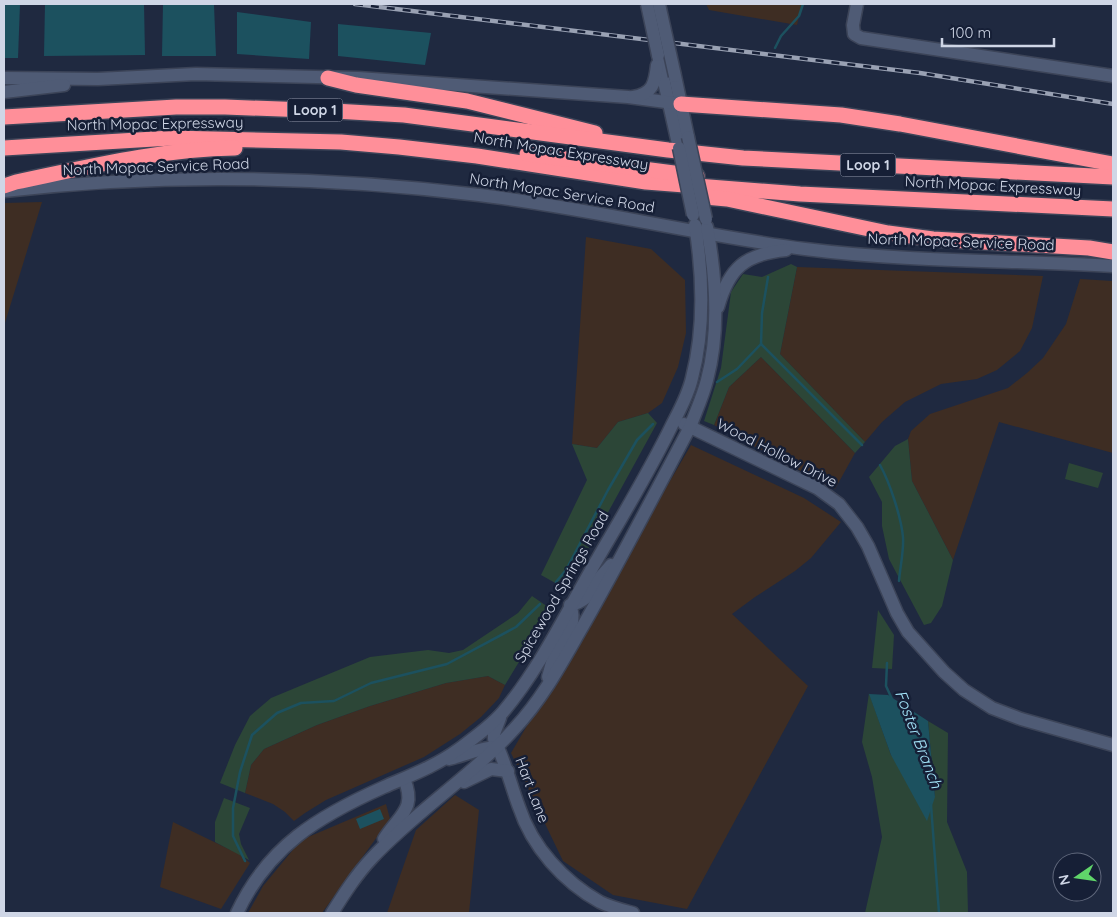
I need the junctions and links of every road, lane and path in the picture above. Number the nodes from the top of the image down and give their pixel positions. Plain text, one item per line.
1 (646, 4) edge
2 (660, 4) edge
3 (857, 4) edge
4 (658, 55) junction
5 (1113, 76) edge
6 (4, 78) edge
7 (328, 78) junction
8 (98, 79) junction
9 (4, 92) edge
10 (628, 97) junction
11 (676, 109) junction
12 (4, 117) edge
13 (4, 126) edge
14 (4, 140) edge
15 (341, 142) junction
16 (624, 145) junction
17 (4, 148) edge
18 (1113, 164) edge
19 (1113, 177) edge
20 (646, 182) junction
21 (4, 186) edge
22 (1113, 186) edge
23 (4, 191) edge
24 (1113, 199) edge
25 (1113, 209) edge
26 (700, 217) junction
27 (702, 232) junction
28 (804, 249) junction
29 (1113, 252) edge
30 (1113, 266) edge
31 (715, 320) junction
32 (675, 419) junction
33 (690, 427) junction
34 (626, 548) junction
35 (570, 606) junction
36 (542, 694) junction
37 (503, 712) junction
38 (1113, 745) edge
39 (498, 747) junction
40 (441, 760) junction
41 (508, 771) junction
42 (404, 778) junction
43 (447, 790) junction
44 (372, 858) junction
45 (237, 913) edge
46 (332, 913) edge
47 (633, 913) edge

1 - 4 main road, bridge
2 - 11 main road, bridge
3 - 5 main road
4 - 10 main road
4 - 11 main road
6 - 8 main road
7 - 8 main road
7 - 10 main road
7 - 16 highway
8 - 9 main road
10 - 11 main road
11 - 18 highway
11 - 26 main road, Spicewood Springs Road, bridge
11 - 26 main road, Spicewood Springs Road, bridge
12 - 16 highway, North Mopac Expressway / Loop 1
13 - 22 highway
14 - 24 highway
15 - 17 highway, North Mopac Expressway / Loop 1
15 - 20 highway, North Mopac Expressway / Loop 1
15 - 21 highway
16 - 19 highway, North Mopac Expressway / Loop 1
20 - 25 highway, North Mopac Expressway / Loop 1
20 - 29 highway
23 - 27 main road, North Mopac Service Road
26 - 27 main road, Spicewood Springs Road
27 - 28 main road, North Mopac Service Road
27 - 31 main road, Spicewood Springs Road
27 - 32 main road, Spicewood Springs Road
28 - 30 main road, North Mopac Service Road
28 - 31 main road
31 - 33 main road, Spicewood Springs Road
32 - 33 main road, Wood Hollow Drive
32 - 35 main road, Spicewood Springs Road
33 - 34 main road, Spicewood Springs Road
33 - 38 main road, Wood Hollow Drive
34 - 35 main road
34 - 36 main road, Spicewood Springs Road
35 - 36 main road
35 - 37 main road, Spicewood Springs Road
36 - 39 main road, Spicewood Springs Road
37 - 39 main road
37 - 40 main road, Spicewood Springs Road
39 - 40 main road
39 - 41 main road, Hart Lane
39 - 43 main road, Spicewood Springs Road
40 - 42 main road, Spicewood Springs Road
41 - 43 main road
41 - 47 main road, Hart Lane
42 - 44 main road
42 - 45 main road, Spicewood Springs Road
43 - 44 main road, Spicewood Springs Road
44 - 46 main road, Spicewood Springs Road

